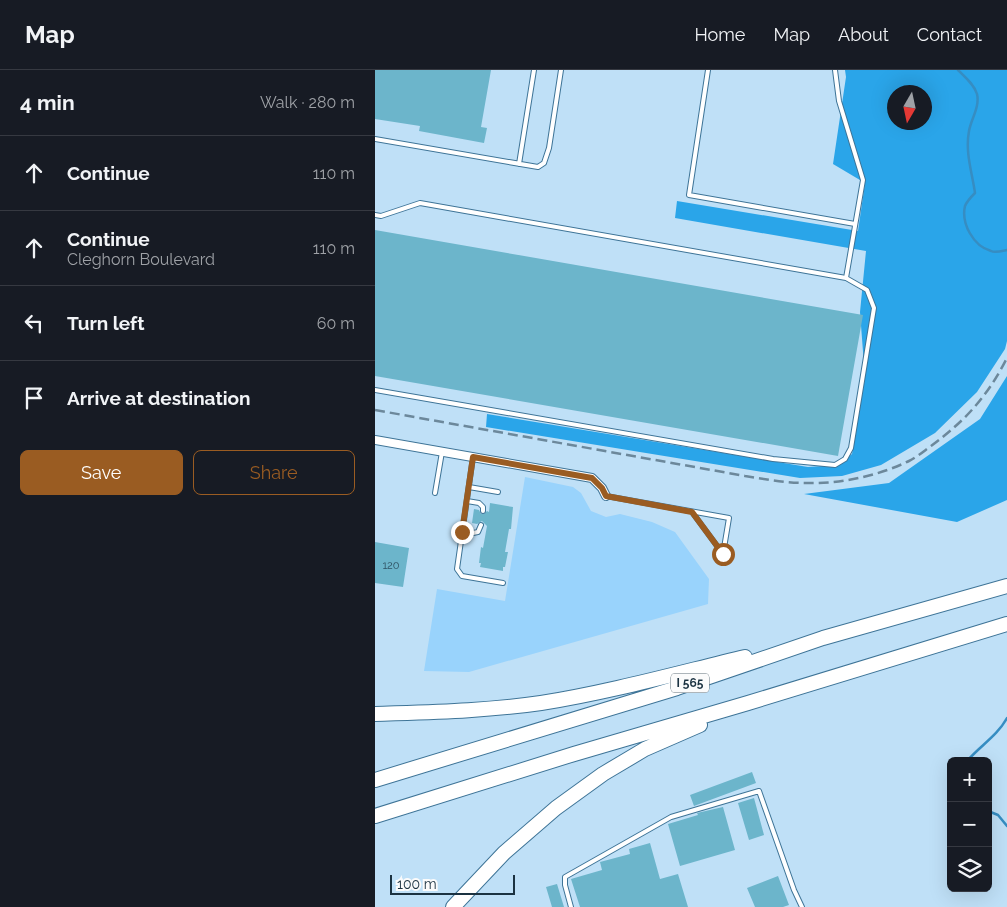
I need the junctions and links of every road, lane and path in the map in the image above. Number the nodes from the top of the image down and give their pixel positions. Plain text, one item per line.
1 (534, 70) edge
2 (561, 70) edge
3 (708, 70) edge
4 (835, 70) edge
5 (375, 139) edge
6 (519, 164) junction
7 (375, 215) edge
8 (855, 224) junction
9 (846, 278) junction
10 (375, 390) edge
11 (375, 440) edge
12 (442, 452) junction
13 (473, 457) junction
14 (469, 487) junction
15 (498, 492) dead end
16 (435, 493) dead end
17 (606, 496) joint
18 (467, 501) junction
19 (483, 510) dead end
20 (692, 512) junction
21 (481, 525) dead end
22 (462, 532) junction
23 (503, 583) dead end
24 (1006, 586) edge
25 (1007, 624) edge
26 (823, 638) junction
27 (749, 703) junction
28 (375, 714) edge
29 (375, 780) edge
30 (375, 816) edge
31 (453, 907) edge
32 (571, 907) edge
33 (802, 907) edge

1 - 6 lane
2 - 6 lane
3 - 8 lane
4 - 8 lane
5 - 6 lane
7 - 9 lane
8 - 9 lane
9 - 10 lane
11 - 12 street
12 - 13 street
12 - 16 lane
13 - 14 lane
13 - 17 street
14 - 15 lane
14 - 18 lane
17 - 20 lane
18 - 19 lane
18 - 22 lane
20 - 20 lane
21 - 22 lane
22 - 23 lane
24 - 26 highway, I 565
25 - 27 highway
26 - 28 highway
26 - 29 highway, I 565
27 - 30 highway
27 - 31 highway
32 - 33 lane

